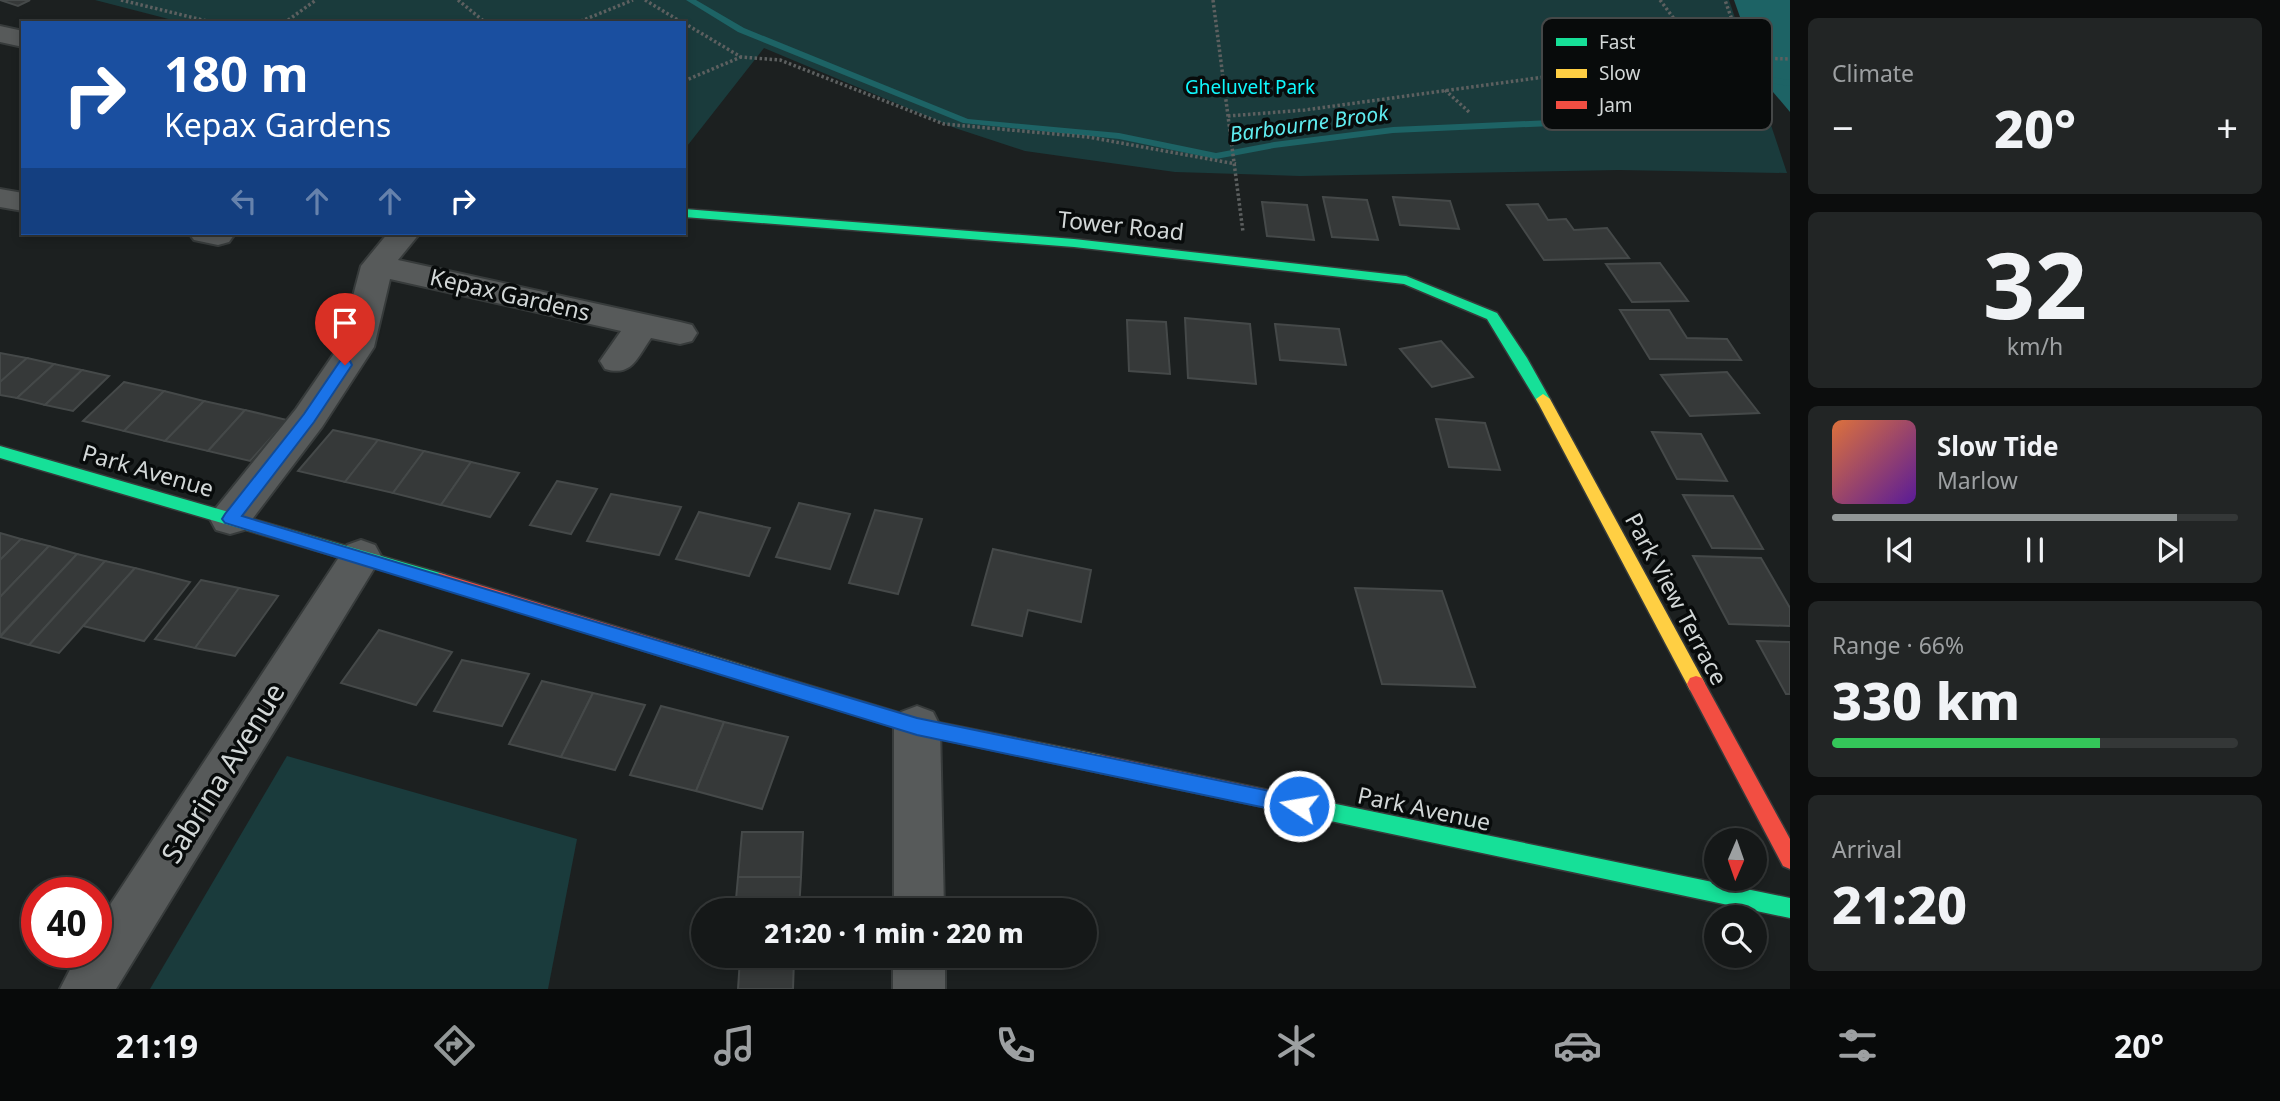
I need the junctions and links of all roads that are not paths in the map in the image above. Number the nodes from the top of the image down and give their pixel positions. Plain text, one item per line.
1 (0, 198) edge
2 (21, 202) edge
3 (686, 213) edge
4 (402, 235) edge
5 (377, 266) junction
6 (643, 325) junction
7 (680, 333) dead end
8 (617, 361) dead end
9 (1522, 361) joint
10 (0, 452) edge
11 (230, 519) junction
12 (361, 556) junction
13 (917, 726) junction
14 (1790, 859) edge
15 (919, 898) edge
16 (1790, 908) edge
17 (919, 968) edge
18 (86, 989) edge
19 (919, 989) edge

1 - 2 street
3 - 9 street, Tower Road
4 - 5 street
5 - 6 street, Kepax Gardens
5 - 11 street
6 - 7 street, Kepax Gardens
6 - 8 street
9 - 14 street, Park View Terrace
10 - 11 street, Park Avenue
11 - 12 street, Park Avenue
12 - 13 street, Park Avenue
12 - 18 street, Sabrina Avenue
13 - 15 street
13 - 16 street, Park Avenue
17 - 19 street

